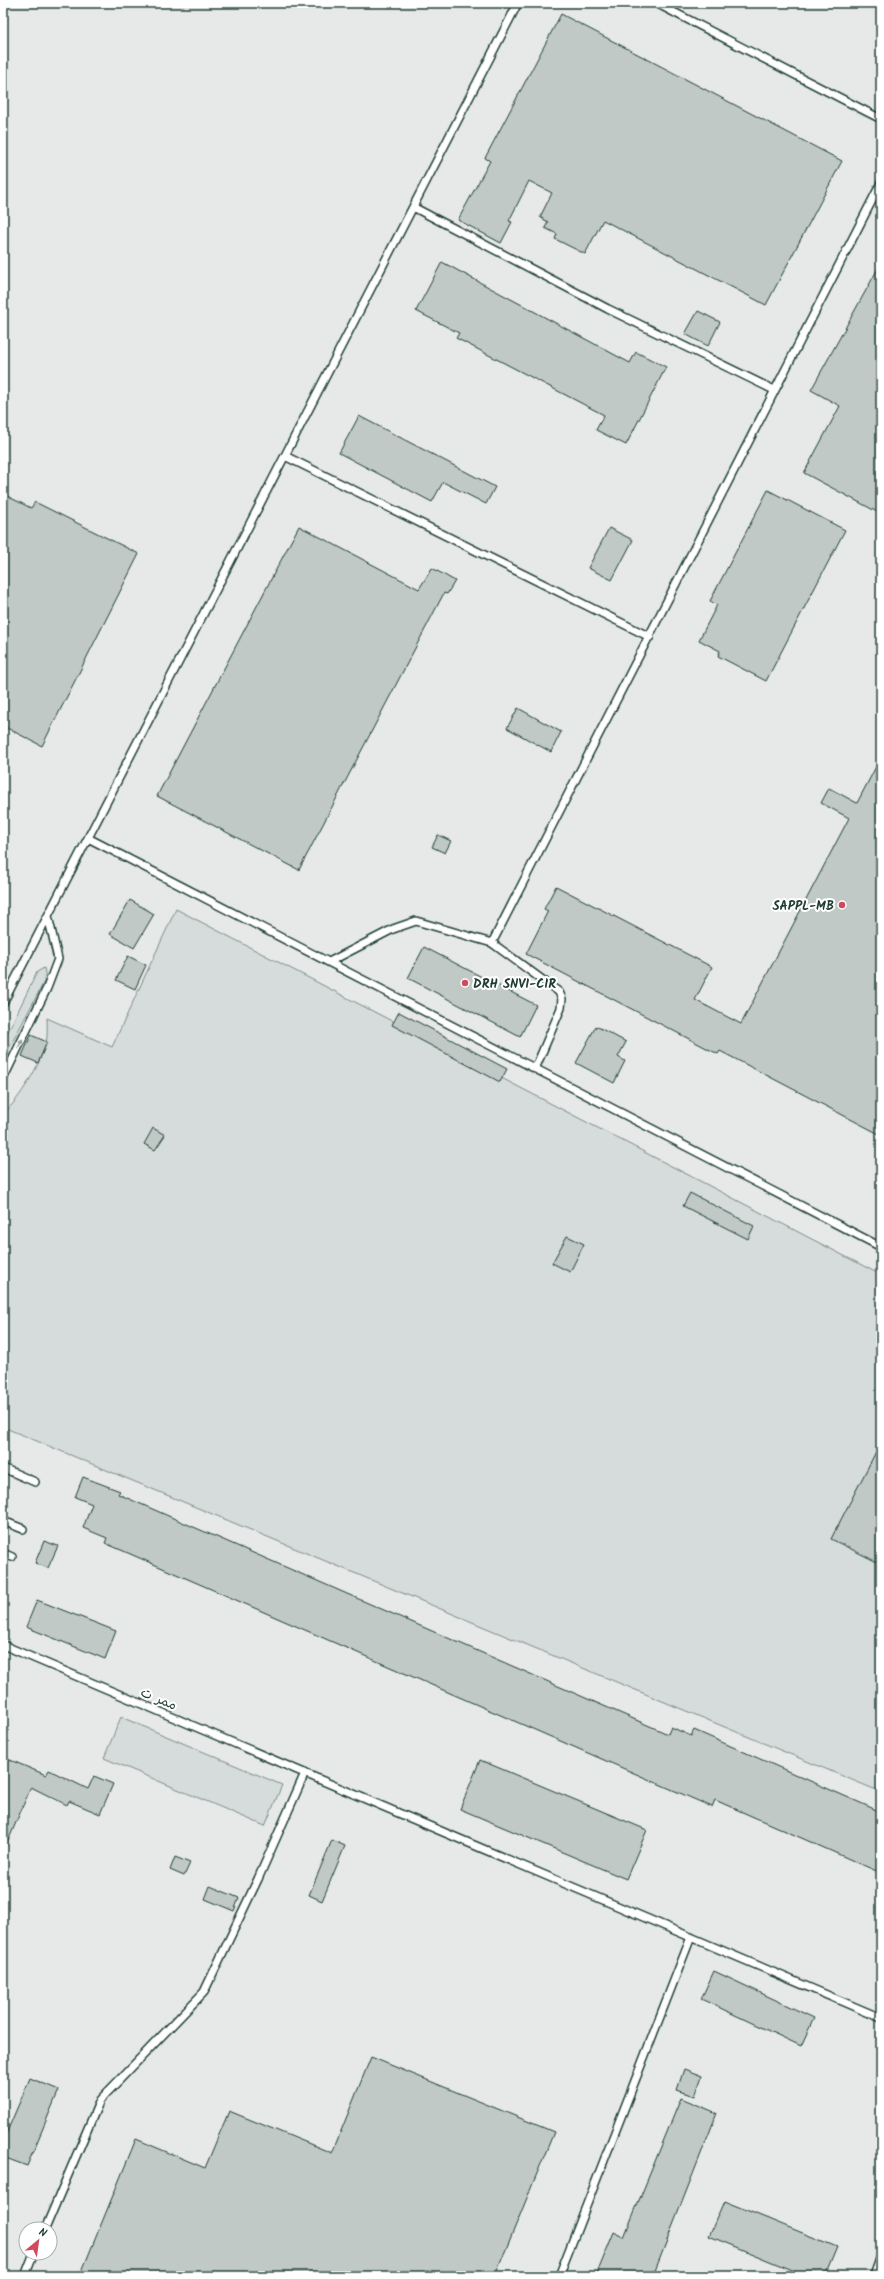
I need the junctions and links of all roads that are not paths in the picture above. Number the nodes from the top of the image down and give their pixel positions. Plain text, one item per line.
1 (518, 3) edge
2 (656, 3) edge
3 (881, 119) edge
4 (881, 184) edge
5 (413, 207) junction
6 (774, 390) junction
7 (285, 456) junction
8 (650, 637) junction
9 (88, 838) junction
10 (48, 916) junction
11 (492, 943) junction
12 (329, 962) junction
13 (3, 1003) edge
14 (536, 1069) junction
15 (3, 1079) edge
16 (881, 1247) edge
17 (3, 1468) edge
18 (35, 1482) dead end
19 (3, 1520) edge
20 (23, 1529) dead end
21 (3, 1553) edge
22 (12, 1557) dead end
23 (3, 1646) edge
24 (305, 1773) junction
25 (691, 1937) junction
26 (881, 2018) edge
27 (48, 2221) edge
28 (881, 2256) edge
29 (31, 2261) edge
30 (25, 2276) edge
31 (559, 2276) edge
32 (874, 2276) edge

1 - 5 lane
2 - 3 lane
4 - 6 lane
5 - 6 lane
5 - 7 lane
6 - 8 lane
7 - 8 lane
7 - 9 lane
8 - 11 lane
9 - 10 lane
9 - 12 lane
10 - 13 lane
15 -> 10 lane
11 - 12 lane
11 - 14 lane
12 - 14 lane
14 - 16 lane
17 - 18 lane
19 - 20 lane
21 - 22 lane
23 - 24 lane, ممر ت
24 - 25 lane, ممر ت
24 - 27 lane
25 - 26 lane, ممر ت
25 - 31 lane
28 - 32 lane
29 - 30 lane

